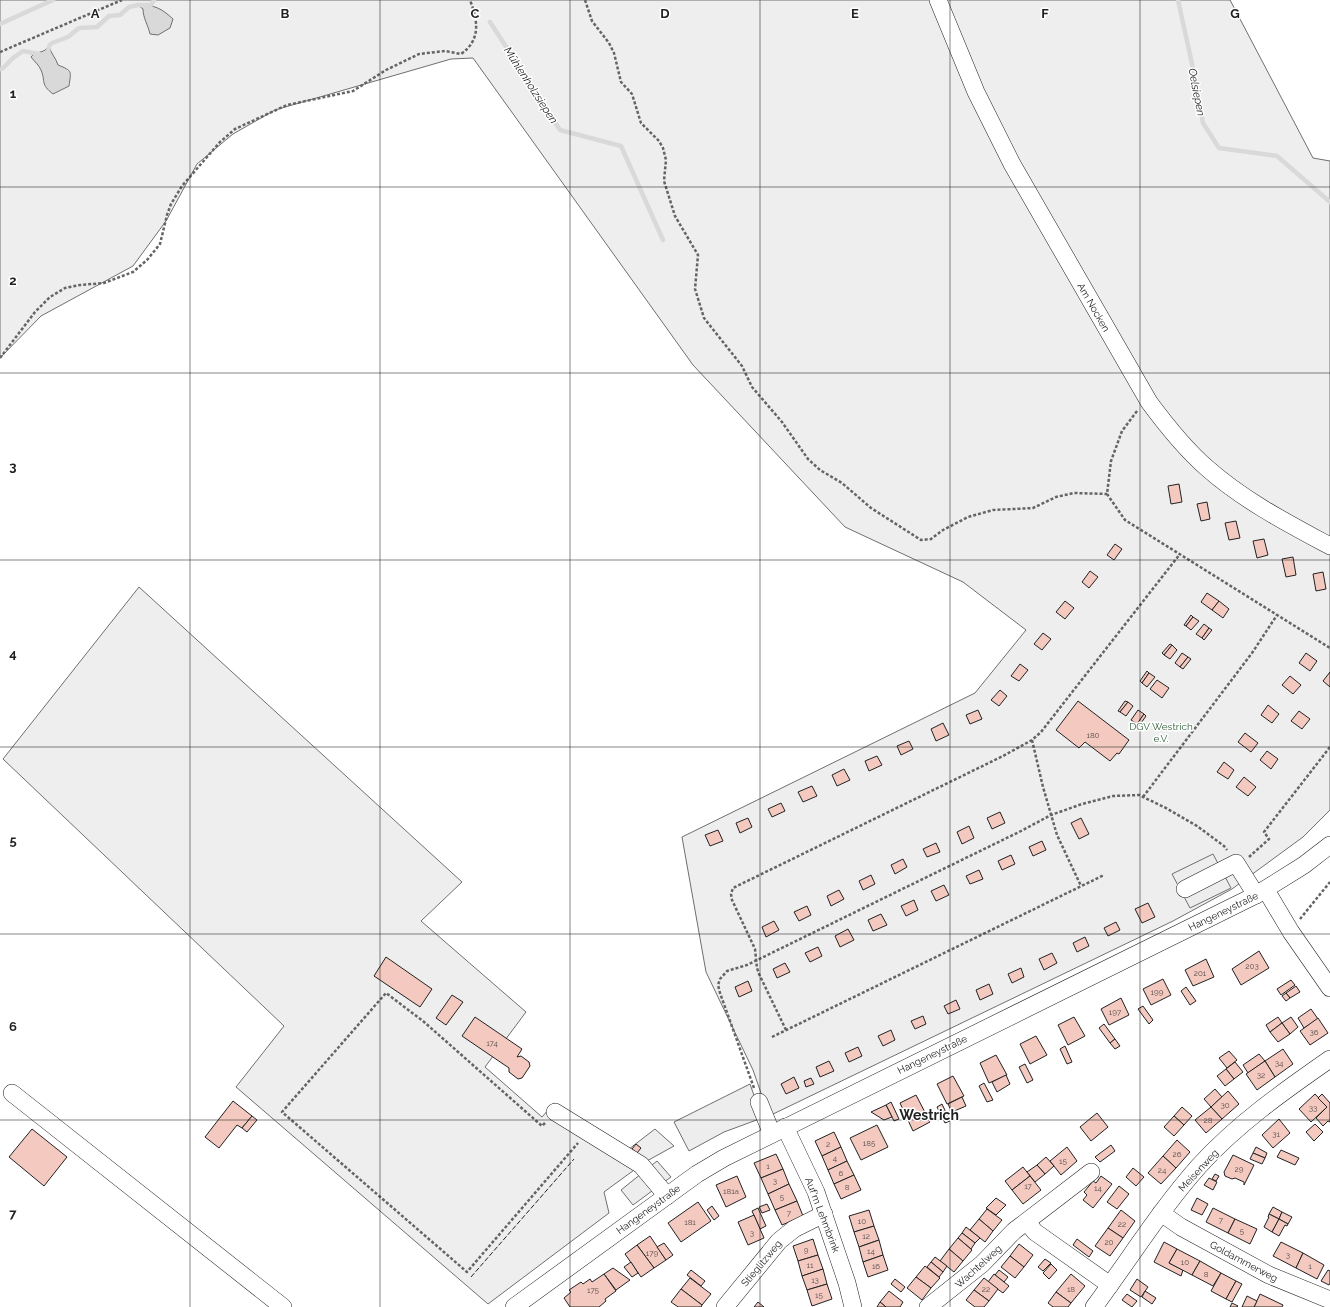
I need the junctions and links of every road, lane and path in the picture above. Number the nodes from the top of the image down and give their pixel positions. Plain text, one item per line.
1 (122, 0) edge
2 (470, 0) edge
3 (585, 0) edge
4 (938, 0) edge
5 (0, 52) edge
6 (0, 358) edge
7 (1139, 409) dead end
8 (1107, 494) junction
9 (1330, 546) edge
10 (1180, 554) junction
11 (1277, 615) junction
12 (1330, 648) edge
13 (1032, 740) junction
14 (1330, 746) edge
15 (1142, 797) junction
16 (1051, 815) junction
17 (1330, 845) edge
18 (1237, 865) junction
19 (1104, 875) dead end
20 (1330, 882) edge
21 (1081, 886) junction
22 (1185, 889) dead end
23 (1261, 893) junction
24 (1299, 921) dead end
25 (757, 959) junction
26 (1330, 988) edge
27 (786, 1030) junction
28 (772, 1036) dead end
29 (1330, 1059) edge
30 (12, 1093) dead end
31 (759, 1102) joint
32 (555, 1112) joint
33 (778, 1130) junction
34 (587, 1132) junction
35 (1091, 1172) dead end
36 (667, 1196) junction
37 (1162, 1213) junction
38 (824, 1214) junction
39 (1027, 1222) junction
40 (1110, 1285) junction
41 (1330, 1300) edge
42 (283, 1307) edge
43 (514, 1307) edge
44 (725, 1307) edge
45 (853, 1307) edge
46 (928, 1307) edge
47 (1094, 1307) edge

1 - 5 path
2 - 6 path
3 - 8 path
4 - 9 street, Am Nocken
7 - 8 path
8 - 10 path
10 - 11 path
10 - 13 path
11 - 12 path
11 - 15 path
13 - 16 path
13 - 25 path
14 - 18 path
15 - 16 path
15 - 18 path
16 - 21 path
16 - 25 path
17 - 23 street
18 - 22 street
18 - 23 street
19 - 21 path
20 - 24 path
21 - 27 path
23 - 26 street, Hangeneystraße
23 - 33 street, Hangeneystraße
25 - 27 path
25 - 31 path
27 - 28 path
29 - 37 street, Meisenweg
30 - 42 street
31 - 33 street, Auf'm Lehmbrink
32 - 34 street
32 - 34 path
33 - 36 street, Hangeneystraße
33 - 38 street, Auf'm Lehmbrink
34 - 36 street
35 - 39 street, Wachtelweg
36 - 43 street, Hangeneystraße
37 - 40 street, Meisenweg
37 - 41 street, Goldammerweg
38 - 44 street, Stieglitzweg
38 - 45 street, Auf'm Lehmbrink
39 - 40 street
39 - 46 street, Wachtelweg
40 - 47 street, Meisenweg

